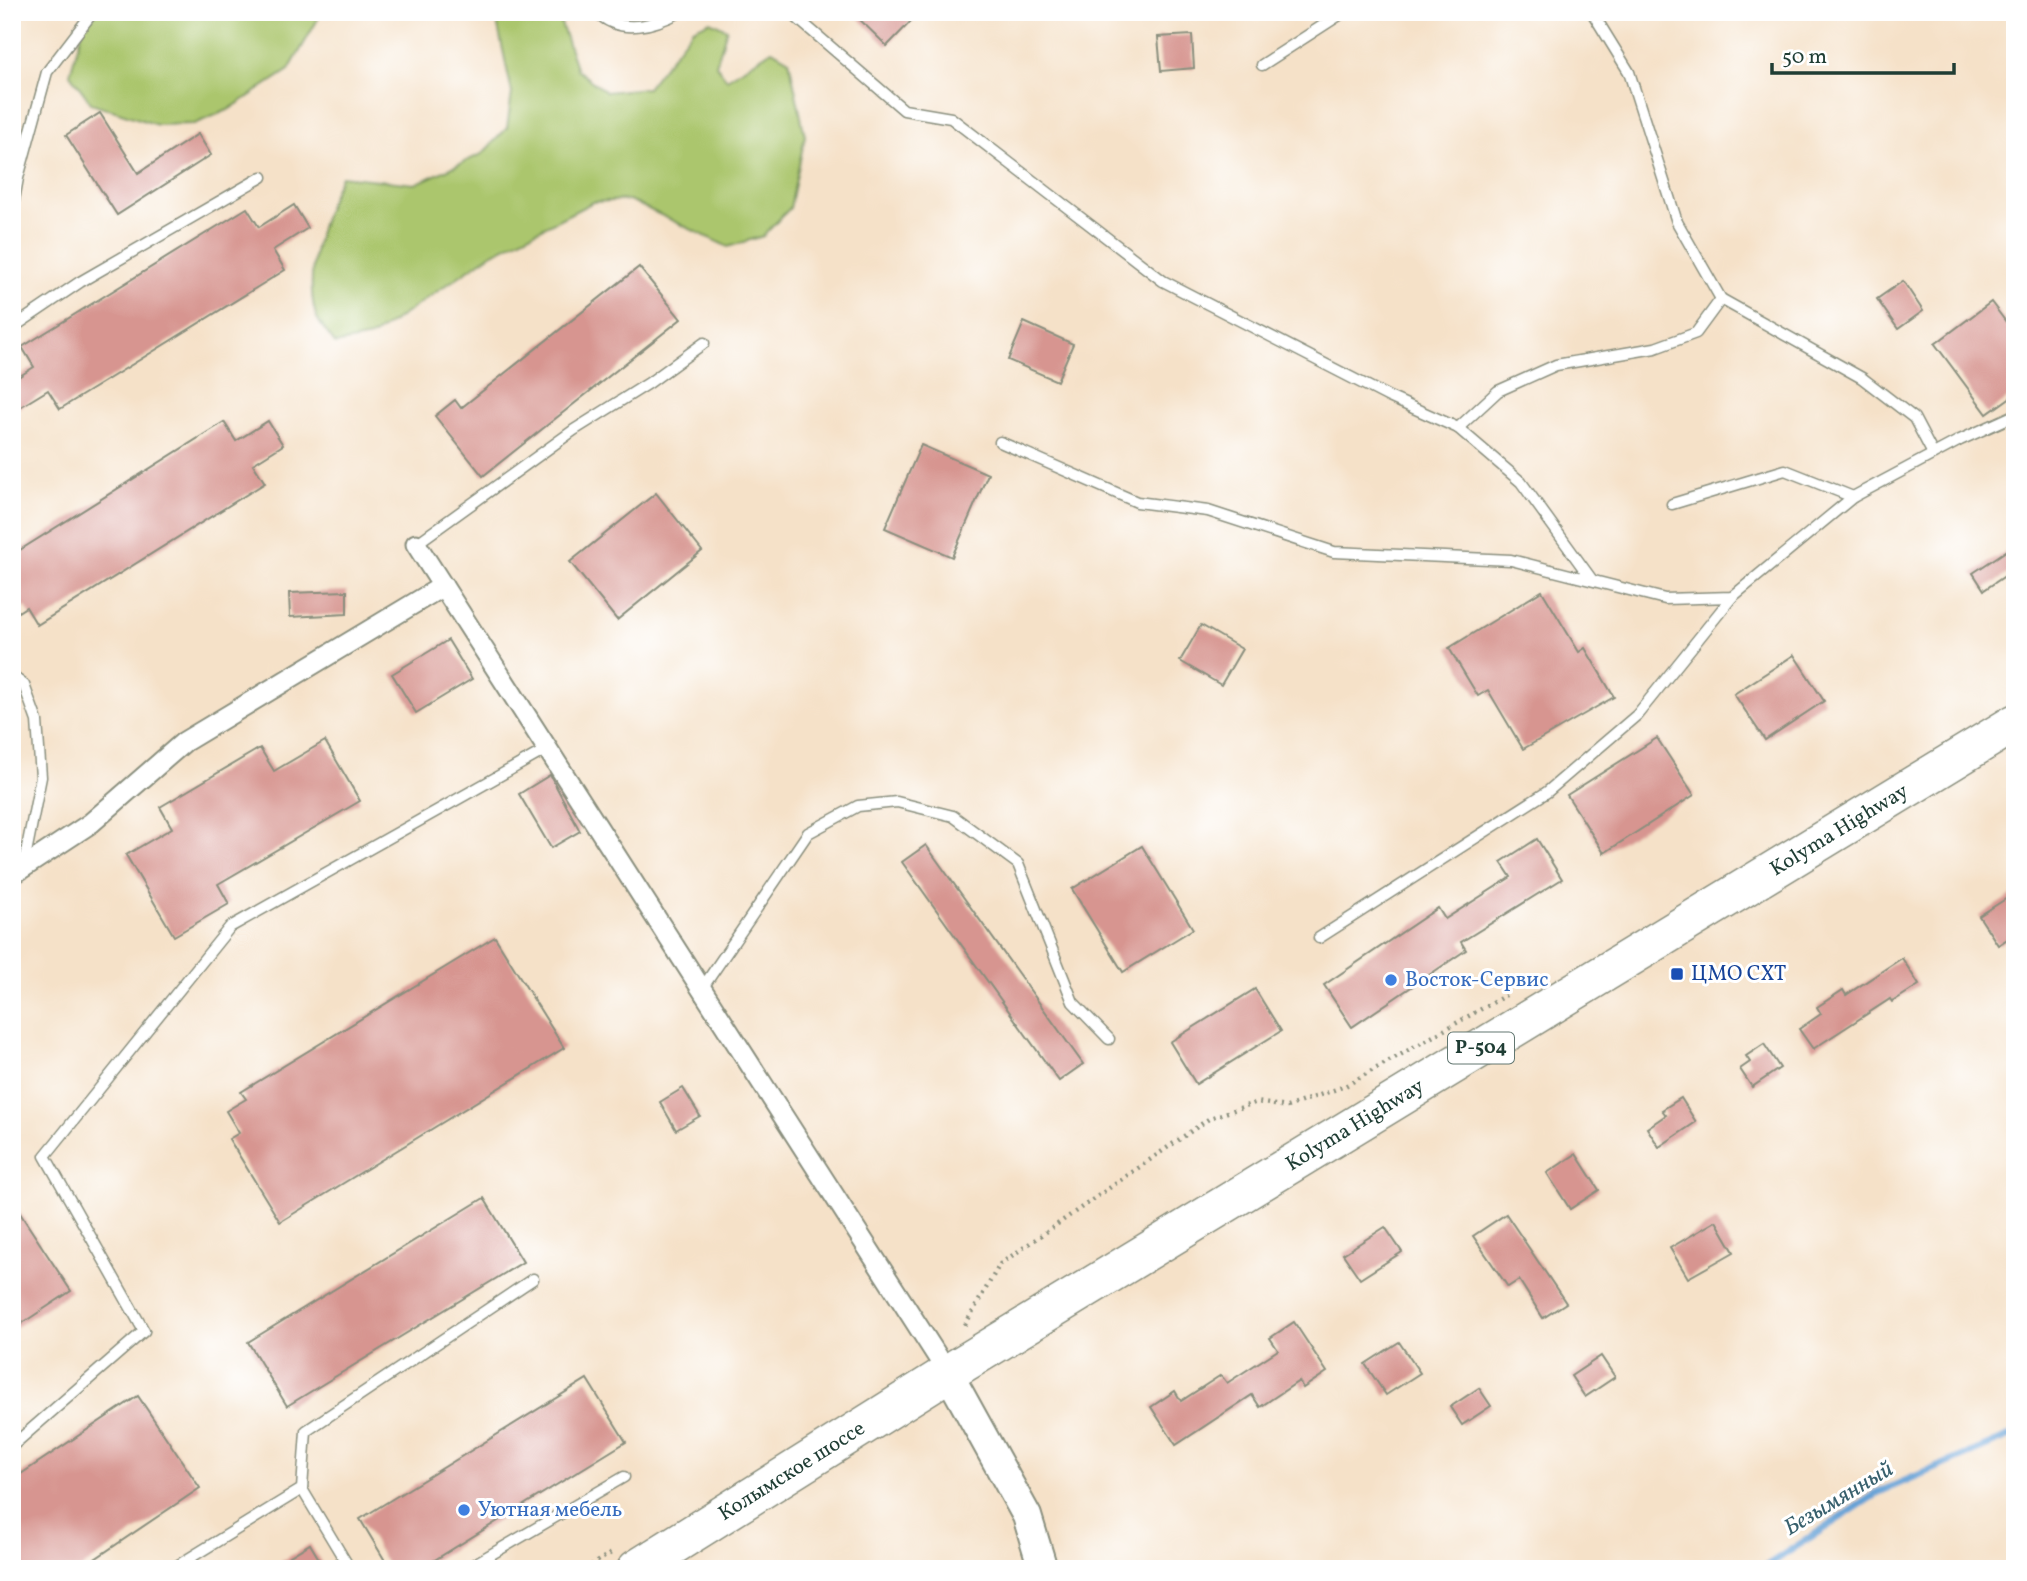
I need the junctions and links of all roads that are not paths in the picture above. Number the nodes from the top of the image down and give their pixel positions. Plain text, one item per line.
1 (93, 12) edge
2 (597, 12) edge
3 (680, 12) edge
4 (790, 12) edge
5 (1344, 12) edge
6 (1592, 12) edge
7 (1262, 65) dead end
8 (262, 177) dead end
9 (12, 211) edge
10 (1721, 299) junction
11 (12, 328) edge
12 (705, 343) dead end
13 (2015, 415) edge
14 (1458, 428) junction
15 (1000, 442) dead end
16 (1933, 454) junction
17 (1853, 497) junction
18 (1672, 504) dead end
19 (416, 544) joint
20 (1592, 580) junction
21 (443, 586) junction
22 (1732, 597) junction
23 (12, 676) edge
24 (2015, 723) edge
25 (547, 749) junction
26 (18, 872) edge
27 (1320, 938) dead end
28 (701, 990) junction
29 (1109, 1039) dead end
30 (533, 1279) dead end
31 (941, 1362) junction
32 (12, 1446) edge
33 (624, 1477) dead end
34 (302, 1489) junction
35 (628, 1558) edge
36 (172, 1569) edge
37 (351, 1569) edge
38 (466, 1569) edge
39 (1043, 1569) edge

1 - 9 lane
2 - 3 lane
4 - 14 lane
5 - 7 lane
6 - 10 lane
8 - 11 lane
10 - 14 lane
10 - 16 lane
12 - 19 lane
13 - 16 lane
14 - 20 lane
15 - 20 lane
16 - 17 lane
17 - 18 lane
17 - 22 lane
19 - 21 street
20 - 22 lane
21 - 25 street
21 - 26 street
22 - 27 lane
23 - 26 lane
24 - 31 highway, Kolyma Highway / Р-504
25 - 28 street
25 - 32 lane
28 - 29 lane
28 - 31 street
30 - 34 lane
31 - 35 highway, Колымское шоссе
31 - 39 street
33 - 38 lane
34 - 36 lane
34 - 37 lane

